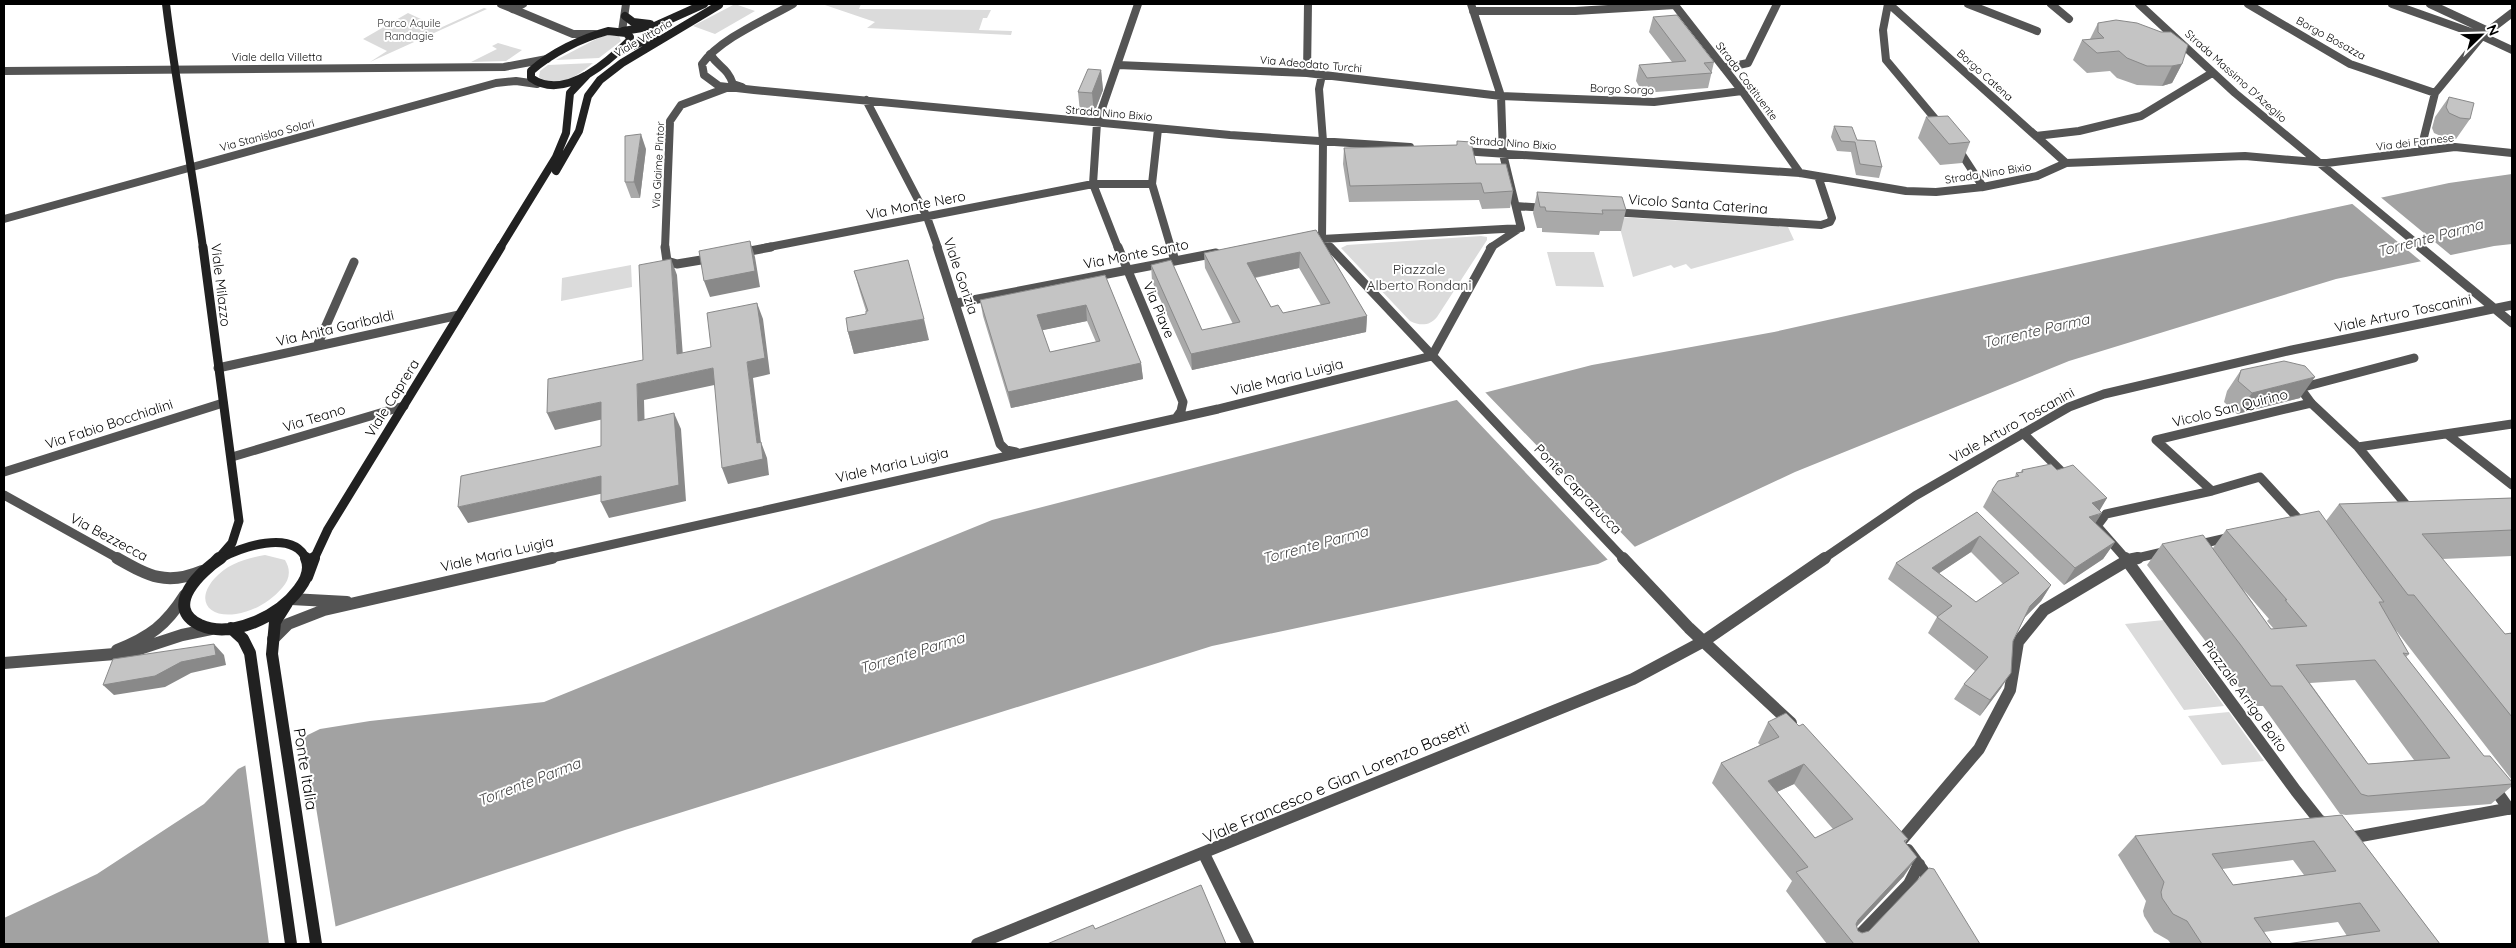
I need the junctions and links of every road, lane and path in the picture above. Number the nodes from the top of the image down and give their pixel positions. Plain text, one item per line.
1 (166, 4) edge
2 (501, 4) edge
3 (523, 4) edge
4 (626, 4) edge
5 (704, 4) edge
6 (721, 4) edge
7 (793, 4) edge
8 (1138, 4) edge
9 (1308, 4) edge
10 (1674, 4) edge
11 (1777, 4) edge
12 (1888, 4) edge
13 (1968, 4) edge
14 (2051, 4) edge
15 (2139, 4) edge
16 (2248, 4) edge
17 (2392, 4) edge
18 (2430, 4) edge
19 (2405, 6) edge
20 (1472, 7) edge
21 (1526, 7) edge
22 (512, 9) junction
23 (2512, 13) edge
24 (625, 16) junction
25 (2070, 19) dead end
26 (671, 20) junction
27 (622, 31) junction
28 (2037, 31) dead end
29 (601, 32) junction
30 (2485, 33) junction
31 (2512, 50) edge
32 (710, 54) junction
33 (611, 56) junction
34 (550, 58) junction
35 (1118, 65) junction
36 (1724, 68) junction
37 (4, 70) edge
38 (174, 70) junction
39 (1307, 73) junction
40 (2212, 73) junction
41 (587, 75) junction
42 (1322, 75) junction
43 (604, 76) joint
44 (537, 84) junction
45 (730, 87) junction
46 (745, 89) junction
47 (1742, 91) junction
48 (2434, 93) junction
49 (1501, 96) junction
50 (866, 100) junction
51 (1097, 123) junction
52 (1158, 129) junction
53 (1946, 133) edge
54 (2036, 136) junction
55 (1952, 140) edge
56 (1323, 141) junction
57 (1418, 148) edge
58 (1456, 150) edge
59 (2423, 151) junction
60 (2512, 152) edge
61 (1503, 154) junction
62 (2066, 163) junction
63 (2320, 163) junction
64 (192, 167) junction
65 (1800, 173) junction
66 (1818, 176) junction
67 (1094, 184) junction
68 (1152, 184) junction
69 (1983, 187) junction
70 (1516, 206) junction
71 (1554, 209) edge
72 (1603, 212) edge
73 (926, 217) junction
74 (4, 218) edge
75 (1521, 228) junction
76 (507, 237) junction
77 (1322, 240) junction
78 (1303, 241) edge
79 (1230, 251) edge
80 (1175, 261) junction
81 (354, 262) dead end
82 (687, 263) joint
83 (1127, 270) junction
84 (957, 303) junction
85 (2512, 305) edge
86 (2494, 308) junction
87 (459, 315) junction
88 (2512, 323) edge
89 (317, 346) junction
90 (1432, 356) junction
91 (2414, 358) dead end
92 (218, 368) junction
93 (223, 403) junction
94 (2311, 403) junction
95 (404, 406) junction
96 (1176, 418) junction
97 (2512, 424) edge
98 (2023, 433) junction
99 (2447, 434) junction
100 (2358, 447) junction
101 (1023, 451) junction
102 (232, 457) junction
103 (4, 472) edge
104 (2512, 486) edge
105 (2078, 487) edge
106 (2212, 490) junction
107 (4, 495) edge
108 (2399, 520) edge
109 (2244, 534) edge
110 (2313, 537) edge
111 (2128, 560) junction
112 (210, 566) junction
113 (307, 577) junction
114 (188, 591) junction
115 (289, 601) junction
116 (358, 601) junction
117 (231, 628) junction
118 (210, 629) junction
119 (1704, 642) junction
120 (272, 644) junction
121 (101, 654) junction
122 (4, 663) edge
123 (1799, 732) edge
124 (2486, 777) edge
125 (2511, 809) edge
126 (2350, 838) junction
127 (2363, 853) edge
128 (1204, 854) junction
129 (1919, 864) junction
130 (1940, 896) edge
131 (292, 944) edge
132 (316, 944) edge
133 (977, 944) edge
134 (1248, 944) edge
135 (1851, 944) edge

1 - 38 main road, Viale Milazzo
2 - 22 street
3 - 22 street
4 - 24 street
5 - 26 main road
6 - 33 main road, Viale Vittoria
6 - 43 main road, Viale Vittoria
7 - 32 street
8 - 35 street, Via Piave
9 - 39 street
10 - 21 street
10 - 36 street, Strada Costituente
11 - 36 street
12 - 53 street
12 - 54 street, Borgo Catena
13 - 28 street
14 - 25 street
15 - 40 street, Strada Massimo D'Azeglio
16 - 48 street, Borgo Bosazza
17 - 19 street
18 - 30 street
19 - 30 street
20 - 21 street
20 - 49 street
22 - 29 street
23 - 30 street
24 - 26 main road
24 - 27 street
26 - 27 main road
27 - 29 main road
27 - 33 main road
29 - 34 main road
30 - 31 street
30 - 48 street
32 - 45 street, Strada Nino Bixio
32 - 46 street
33 - 41 main road
34 - 38 street, Viale della Villetta
34 - 44 main road
35 - 39 street, Via Adeodato Turchi
35 - 51 street, Via Piave
36 - 47 street, Strada Costituente
37 - 38 street, Viale della Villetta
38 - 64 main road, Viale Milazzo
39 - 42 street, Via Adeodato Turchi
40 - 54 street
40 - 63 street, Strada Massimo D'Azeglio
41 - 44 main road
41 - 76 main road, Viale Caprera
42 - 49 street, Via Adeodato Turchi
42 - 56 street
43 - 76 main road, Viale Caprera
44 - 64 street, Via Stanislao Solari
45 - 46 street, Strada Nino Bixio
45 - 82 street, Via Giaime Pintor
46 - 50 street, Strada Nino Bixio
47 - 49 street, Borgo Sorgo
47 - 65 street, Strada Costituente
48 - 59 street
49 - 61 street
50 - 51 street, Strada Nino Bixio
50 - 73 street, Viale Gorizia
51 - 52 street, Strada Nino Bixio
51 - 67 street, Via Piave
52 - 56 street, Strada Nino Bixio
52 - 68 street
54 - 62 street, Borgo Catena
55 - 69 street
56 - 57 street, Strada Nino Bixio
56 - 77 street
58 - 61 street, Strada Nino Bixio
59 - 60 street, Via dei Farnese
59 - 63 street, Via dei Farnese
61 - 65 street, Strada Nino Bixio
61 - 70 street
62 - 63 street, Strada Nino Bixio
62 - 69 street, Strada Nino Bixio
63 - 86 street, Strada Massimo D'Azeglio
64 - 74 street, Via Stanislao Solari
64 - 92 main road, Viale Milazzo
65 - 66 street, Strada Nino Bixio
66 - 69 street, Strada Nino Bixio
66 - 72 street, Vicolo Santa Caterina
67 - 68 street, Via Monte Nero
67 - 73 street, Via Monte Nero
67 - 83 street, Via Piave
68 - 80 street
70 - 71 street
70 - 75 street
73 - 82 street, Via Monte Nero
73 - 84 street, Viale Gorizia
75 - 77 street
75 - 90 street
76 - 87 main road, Viale Caprera
77 - 78 street
77 - 90 street
79 - 80 street, Via Monte Santo
80 - 83 street, Via Monte Santo
81 - 89 street
83 - 84 street, Via Monte Santo
83 - 96 street, Via Piave
84 - 101 street, Viale Gorizia
85 - 86 street, Viale Arturo Toscanini
86 - 88 street, Strada Massimo D'Azeglio
86 - 98 street, Viale Arturo Toscanini
87 - 89 street, Via Anita Garibaldi
87 - 95 main road, Viale Caprera
89 - 92 street, Via Anita Garibaldi
90 - 96 street, Viale Maria Luigia
90 - 119 street, Ponte Caprazucca
91 - 94 street
92 - 93 main road, Viale Milazzo
93 - 102 main road, Viale Milazzo
93 - 103 street, Via Fabio Bocchialini
94 - 100 street
94 - 106 street, Vicolo San Quirino
95 - 102 street, Via Teano
95 - 113 main road, Viale Caprera
96 - 101 street, Viale Maria Luigia
97 - 99 street
98 - 105 street
98 - 119 street, Viale Arturo Toscanini
99 - 100 street
99 - 104 street
100 - 108 street
101 - 116 street, Viale Maria Luigia
102 - 112 main road, Viale Milazzo
106 - 110 street
106 - 111 street, Piazzale Arrigo Boito
107 - 112 street, Via Bezzecca
109 - 111 street
111 - 126 street, Piazzale Arrigo Boito
111 - 129 street
112 - 113 main road
112 - 114 main road, Viale Milazzo
113 - 115 main road, Viale Caprera
114 - 118 main road
114 - 121 street
115 - 116 street, Viale Maria Luigia
115 - 117 main road
115 - 120 main road, Ponte Italia
116 - 120 street, Viale Maria Luigia
117 - 118 main road
117 - 131 main road
118 - 121 street
119 - 123 street, Ponte Caprazucca
119 - 128 street, Viale Francesco e Gian Lorenzo Basetti
120 - 132 main road, Ponte Italia
121 - 122 street
124 - 125 street
125 - 126 street
126 - 127 street, Piazzale Arrigo Boito
128 - 133 street, Viale Francesco e Gian Lorenzo Basetti
128 - 134 street
129 - 130 street
129 - 135 street

